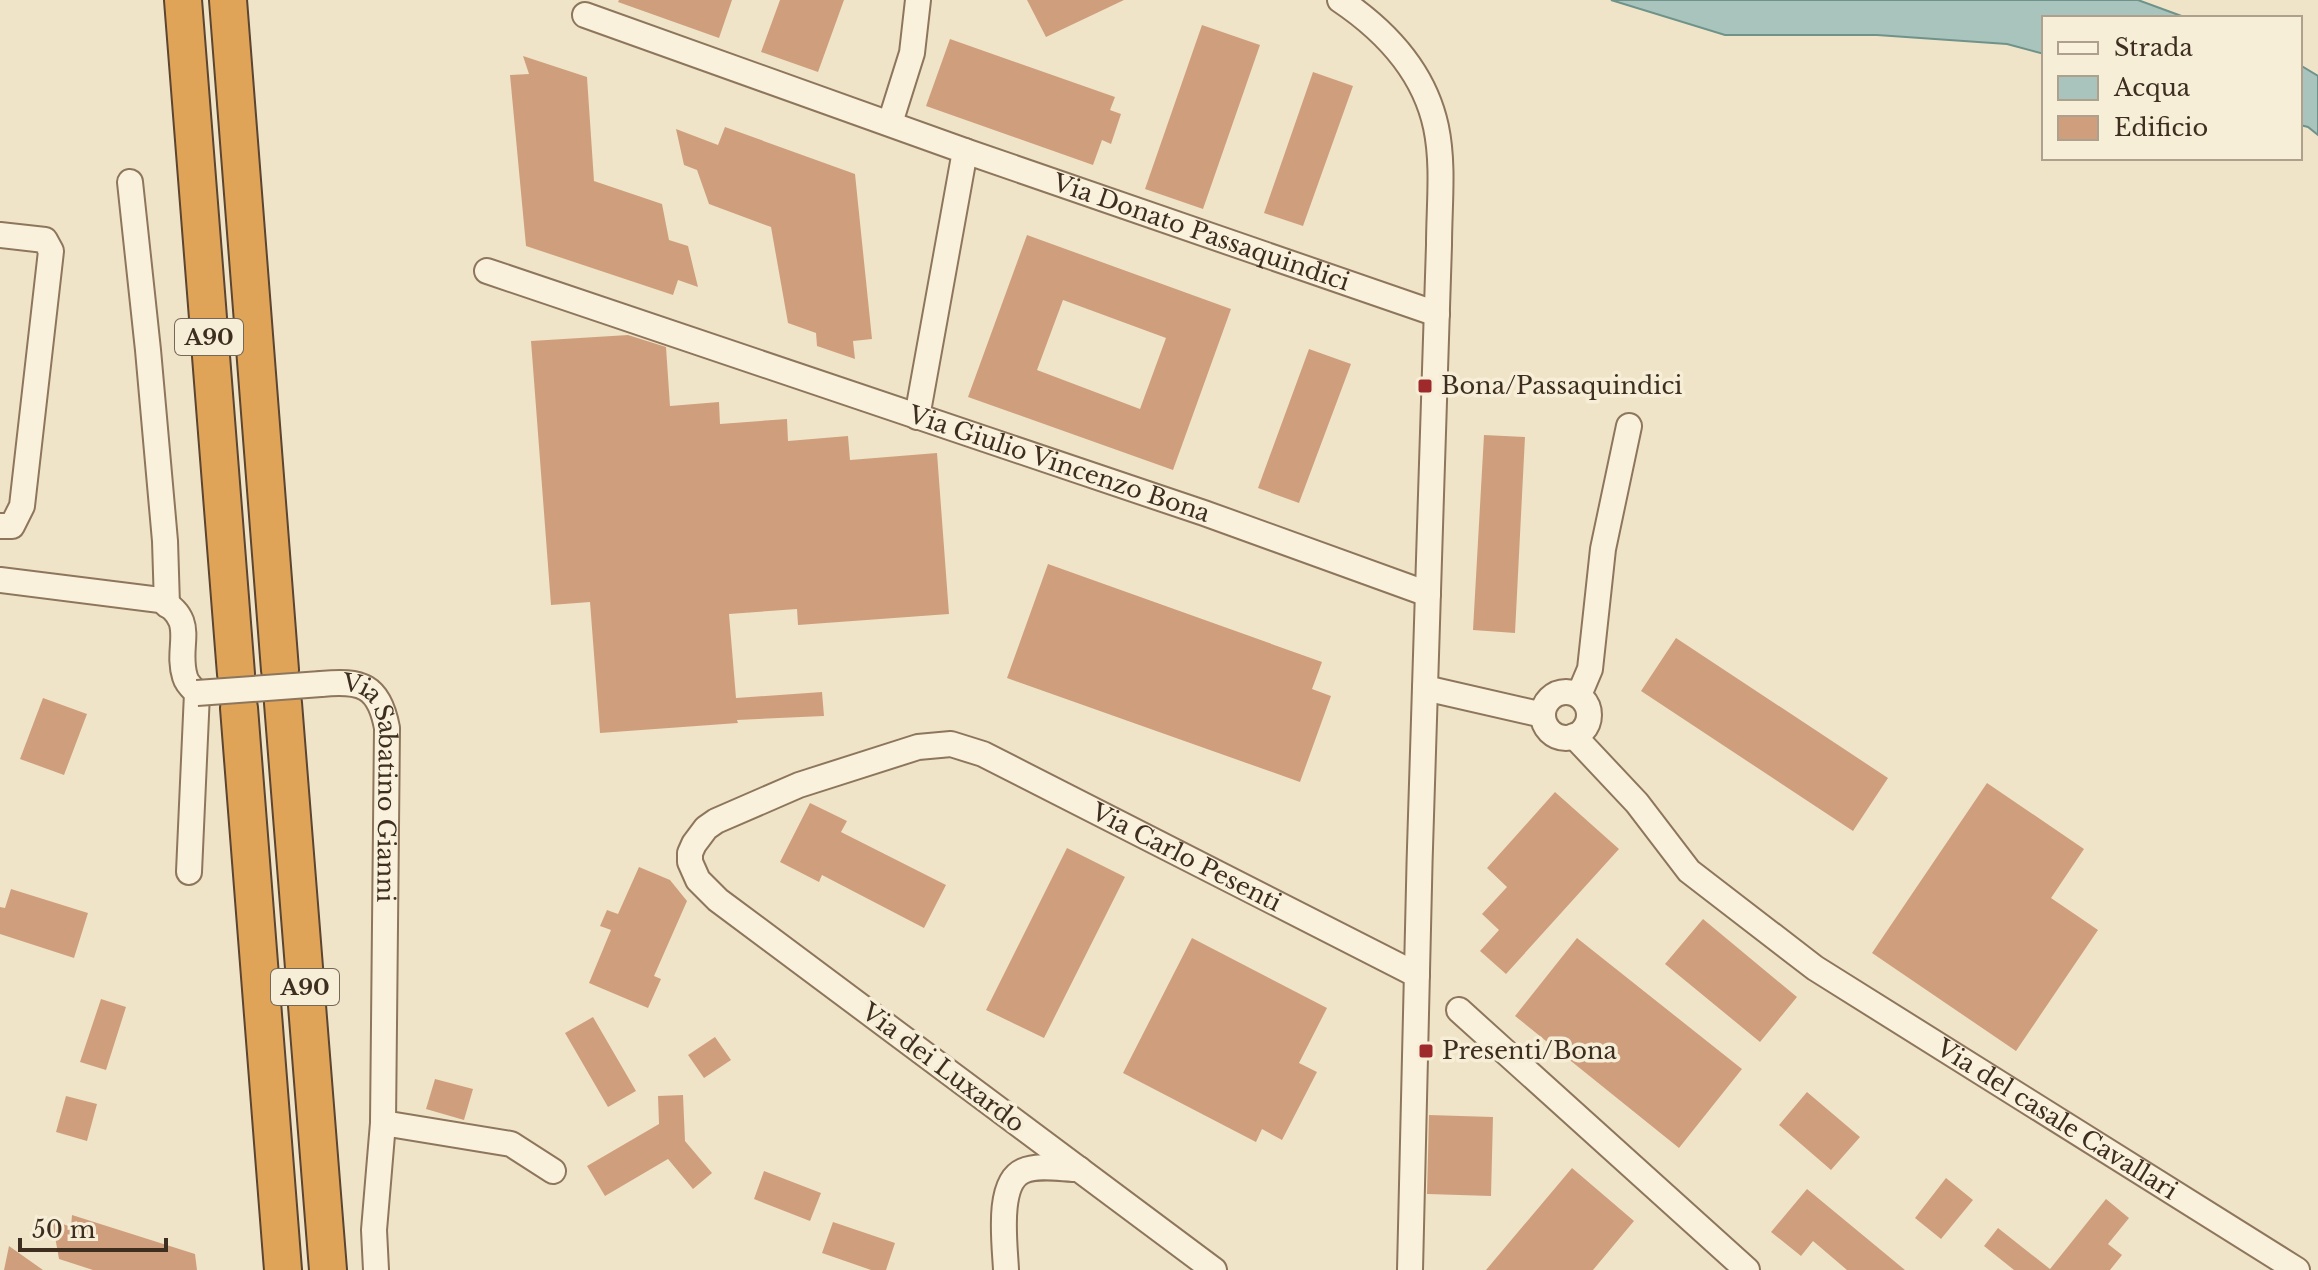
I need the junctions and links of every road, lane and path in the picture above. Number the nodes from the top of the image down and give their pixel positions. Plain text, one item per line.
1 (183, 0) edge
2 (228, 0) edge
3 (918, 0) edge
4 (1340, 0) edge
5 (585, 15) dead end
6 (890, 123) junction
7 (965, 151) junction
8 (130, 182) dead end
9 (0, 235) edge
10 (487, 271) dead end
11 (1437, 314) junction
12 (917, 417) junction
13 (1629, 426) dead end
14 (0, 526) edge
15 (0, 580) edge
16 (1428, 594) junction
17 (167, 605) junction
18 (1425, 688) junction
19 (197, 693) junction
20 (1579, 695) junction
21 (1543, 715) junction
22 (1574, 736) junction
23 (690, 853) joint
24 (189, 872) dead end
25 (1417, 975) junction
26 (1459, 1010) dead end
27 (383, 1123) junction
28 (1079, 1169) junction
29 (553, 1171) dead end
30 (283, 1270) edge
31 (328, 1270) edge
32 (376, 1270) edge
33 (1006, 1270) edge
34 (1214, 1270) edge
35 (1410, 1270) edge
36 (1747, 1270) edge
37 (2297, 1270) edge

1 - 30 highway, A90
2 - 31 highway, A90
3 - 6 street
4 - 11 street
5 - 6 street
6 - 7 street
7 - 11 street, Via Donato Passaquindici
7 - 12 street, Via Giulio Vincenzo Bona
8 - 17 street
9 - 14 street
10 - 12 street
11 - 16 street
12 - 16 street, Via Giulio Vincenzo Bona
13 - 20 street
15 - 17 street
16 - 18 street
17 - 19 street
18 - 21 street
18 - 25 street
19 - 24 street
19 - 27 street, Via Sabatino Gianni, bridge
20 - 21 street
20 - 22 street
21 - 22 street
22 - 37 street, Via del casale Cavallari
23 - 25 street, Via Carlo Pesenti
23 - 28 street, Via dei Luxardo
25 - 35 street
26 - 36 street
27 - 29 street
27 - 32 street, Via Sabatino Gianni
28 - 33 street
28 - 34 street, Via dei Luxardo

